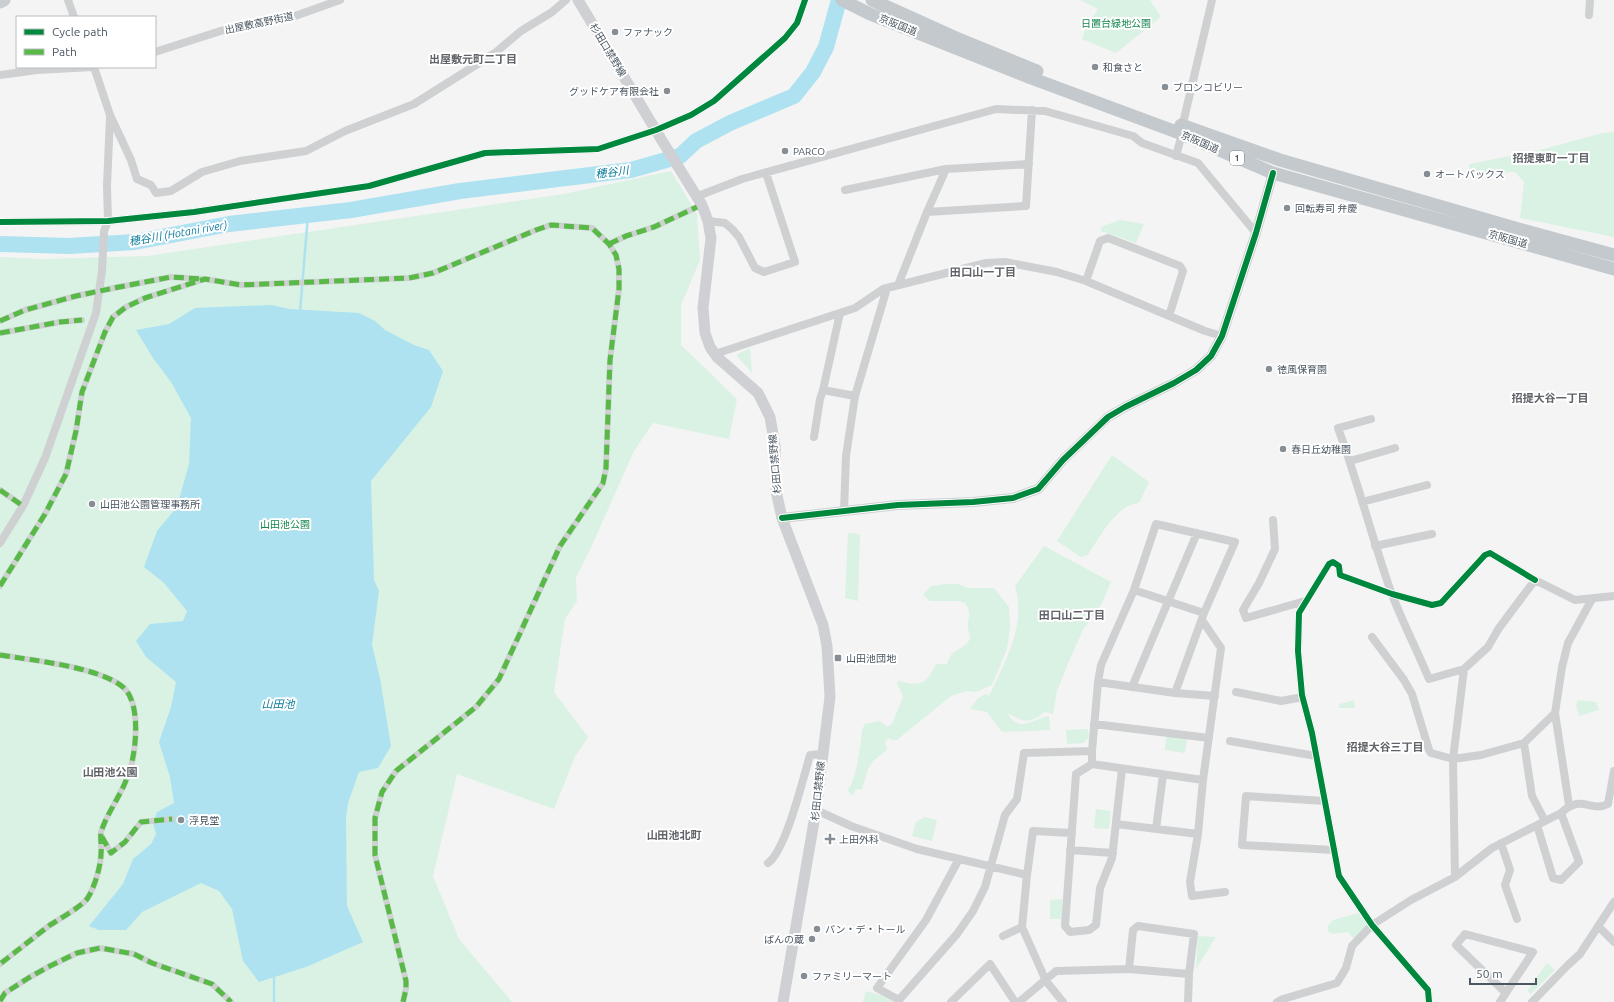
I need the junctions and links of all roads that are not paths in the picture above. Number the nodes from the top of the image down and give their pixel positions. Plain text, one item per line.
1 (4, 0) edge
2 (68, 0) edge
3 (340, 0) edge
4 (566, 0) edge
5 (578, 0) edge
6 (806, 0) edge
7 (842, 0) edge
8 (872, 0) edge
9 (1212, 0) edge
10 (1590, 0) edge
11 (0, 2) edge
12 (1589, 15) dead end
13 (74, 16) edge
14 (156, 52) edge
15 (74, 68) edge
16 (93, 68) edge
17 (0, 75) edge
18 (1032, 110) junction
19 (110, 115) junction
20 (1183, 130) junction
21 (658, 135) junction
22 (1176, 156) junction
23 (1029, 164) junction
24 (946, 170) junction
25 (766, 173) junction
26 (1273, 173) junction
27 (845, 190) dead end
28 (696, 192) junction
29 (697, 207) dead end
30 (927, 212) junction
31 (108, 221) junction
32 (708, 221) junction
33 (0, 222) edge
34 (1256, 233) junction
35 (609, 244) junction
36 (1614, 255) edge
37 (1614, 269) edge
38 (206, 279) junction
39 (1086, 281) junction
40 (898, 285) junction
41 (887, 288) junction
42 (840, 313) junction
43 (1169, 316) junction
44 (82, 320) dead end
45 (0, 321) edge
46 (0, 333) edge
47 (1222, 336) junction
48 (715, 354) junction
49 (823, 390) junction
50 (855, 396) junction
51 (1371, 419) dead end
52 (814, 436) dead end
53 (1395, 448) dead end
54 (1350, 461) junction
55 (1427, 485) dead end
56 (0, 490) edge
57 (1362, 502) junction
58 (24, 506) junction
59 (844, 511) junction
60 (782, 518) junction
61 (1273, 520) dead end
62 (1197, 533) junction
63 (1432, 534) dead end
64 (0, 543) edge
65 (1375, 546) junction
66 (1535, 580) junction
67 (0, 586) edge
68 (1134, 590) junction
69 (1392, 594) junction
70 (1614, 596) edge
71 (1592, 599) junction
72 (1305, 601) junction
73 (1169, 602) junction
74 (1203, 616) junction
75 (1372, 637) dead end
76 (0, 655) edge
77 (1464, 669) junction
78 (1098, 682) junction
79 (1132, 687) junction
80 (1236, 692) dead end
81 (1175, 693) junction
82 (1215, 696) junction
83 (1303, 697) junction
84 (1555, 713) junction
85 (1094, 724) junction
86 (1209, 738) junction
87 (1230, 741) dead end
88 (1524, 743) junction
89 (1092, 751) junction
90 (822, 754) junction
91 (1316, 756) junction
92 (1453, 759) junction
93 (1092, 764) junction
94 (1122, 769) junction
95 (1614, 771) edge
96 (1163, 775) junction
97 (1203, 780) junction
98 (1325, 801) junction
99 (1569, 805) junction
100 (816, 810) junction
101 (1561, 812) junction
102 (172, 819) dead end
103 (1545, 821) junction
104 (1116, 824) junction
105 (1537, 825) junction
106 (1156, 829) junction
107 (1072, 833) junction
108 (1198, 834) junction
109 (101, 835) junction
110 (1501, 843) junction
111 (1070, 850) junction
112 (1334, 850) junction
113 (1113, 853) junction
114 (959, 859) junction
115 (768, 862) dead end
116 (992, 867) junction
117 (1027, 875) junction
118 (1454, 877) junction
119 (1225, 892) dead end
120 (1614, 902) edge
121 (1517, 919) dead end
122 (1372, 925) junction
123 (1598, 926) junction
124 (1022, 927) junction
125 (1003, 936) dead end
126 (1614, 942) edge
127 (0, 964) edge
128 (1128, 969) junction
129 (1189, 974) junction
130 (1046, 981) junction
131 (1506, 993) junction
132 (0, 1001) edge
133 (898, 1001) edge
134 (232, 1002) edge
135 (403, 1002) edge
136 (783, 1002) edge
137 (951, 1002) edge
138 (1015, 1002) edge
139 (1019, 1002) edge
140 (1063, 1002) edge
141 (1188, 1002) edge
142 (1278, 1002) edge
143 (1429, 1002) edge
144 (1500, 1002) edge
145 (1532, 1002) edge

1 - 11 main road
2 - 13 street
3 - 14 street, 出屋敷高野街道
4 - 19 street
5 - 21 main road, 杉田口禁野線
6 - 21 street
7 - 20 highway, 京阪国道 / 1
8 - 20 highway, 京阪国道 / 1
9 - 20 street
10 - 12 street
15 - 17 street
16 - 19 street
18 - 22 street
18 - 23 street
18 - 25 street
19 - 31 street
20 - 22 street
20 - 26 highway, 京阪国道 / 1
20 - 36 highway, 京阪国道 / 1
21 - 28 main road, 杉田口禁野線
21 - 31 street
22 - 34 street
23 - 24 street
23 - 30 street
24 - 27 street
24 - 30 street
25 - 28 street
25 - 32 street
26 - 34 street
26 - 37 highway, 京阪国道 / 1
28 - 32 main road, 杉田口禁野線
29 - 35 street
30 - 40 street
31 - 33 street
31 - 58 street
32 - 48 main road, 杉田口禁野線
34 - 47 street
35 - 38 street
35 - 135 street
38 - 45 street
38 - 67 street
39 - 40 street
39 - 43 street
39 - 43 street
40 - 41 street
41 - 42 street
41 - 50 street
42 - 48 street
42 - 49 street
43 - 47 street
44 - 46 street
47 - 59 street
48 - 60 main road, 杉田口禁野線
49 - 50 street
49 - 52 street
50 - 59 street
51 - 54 street
53 - 54 street
54 - 57 street
55 - 57 street
56 - 58 street
57 - 65 street
58 - 64 street
59 - 60 street
60 - 90 main road, 杉田口禁野線
61 - 72 street
62 - 68 street
62 - 73 street
62 - 74 street
63 - 65 street
65 - 69 street
66 - 69 street
66 - 71 street
66 - 77 street
68 - 73 street
68 - 78 street
69 - 72 street
69 - 77 street
70 - 71 street
71 - 84 street
72 - 83 street
73 - 74 street
73 - 79 street
74 - 81 street
74 - 82 street
75 - 92 street
76 - 109 street
77 - 92 street
78 - 79 street
78 - 85 street
79 - 81 street
80 - 83 street
81 - 82 street
82 - 86 street
83 - 91 street
84 - 88 street
84 - 99 street
85 - 86 street
85 - 89 street
86 - 97 street
87 - 91 street
88 - 92 street
88 - 103 street
89 - 93 street
89 - 116 street
90 - 100 main road, 杉田口禁野線
90 - 115 street
91 - 98 street
92 - 118 street
93 - 94 street
93 - 107 street
94 - 96 street
94 - 104 street
95 - 99 street
96 - 97 street
96 - 106 street
97 - 108 street
98 - 112 street
98 - 112 street
99 - 101 street
100 - 114 street
100 - 136 main road, 杉田口禁野線
101 - 103 street
101 - 105 street
102 - 109 street
103 - 105 street
104 - 106 street
104 - 113 street
105 - 110 street
106 - 108 street
107 - 111 street
107 - 117 street
108 - 119 street
109 - 127 street
110 - 118 street
110 - 121 street
111 - 113 street
111 - 113 street
112 - 122 street
114 - 116 street
114 - 133 street
116 - 117 street
116 - 133 street
117 - 124 street
118 - 122 street
120 - 123 street
122 - 142 street
122 - 143 street
123 - 126 street
123 - 145 street
124 - 125 street
124 - 130 street
128 - 129 street
128 - 129 street
128 - 130 street
129 - 141 street
130 - 139 street
130 - 140 street
131 - 131 street
131 - 144 street
132 - 134 street
137 - 138 street

